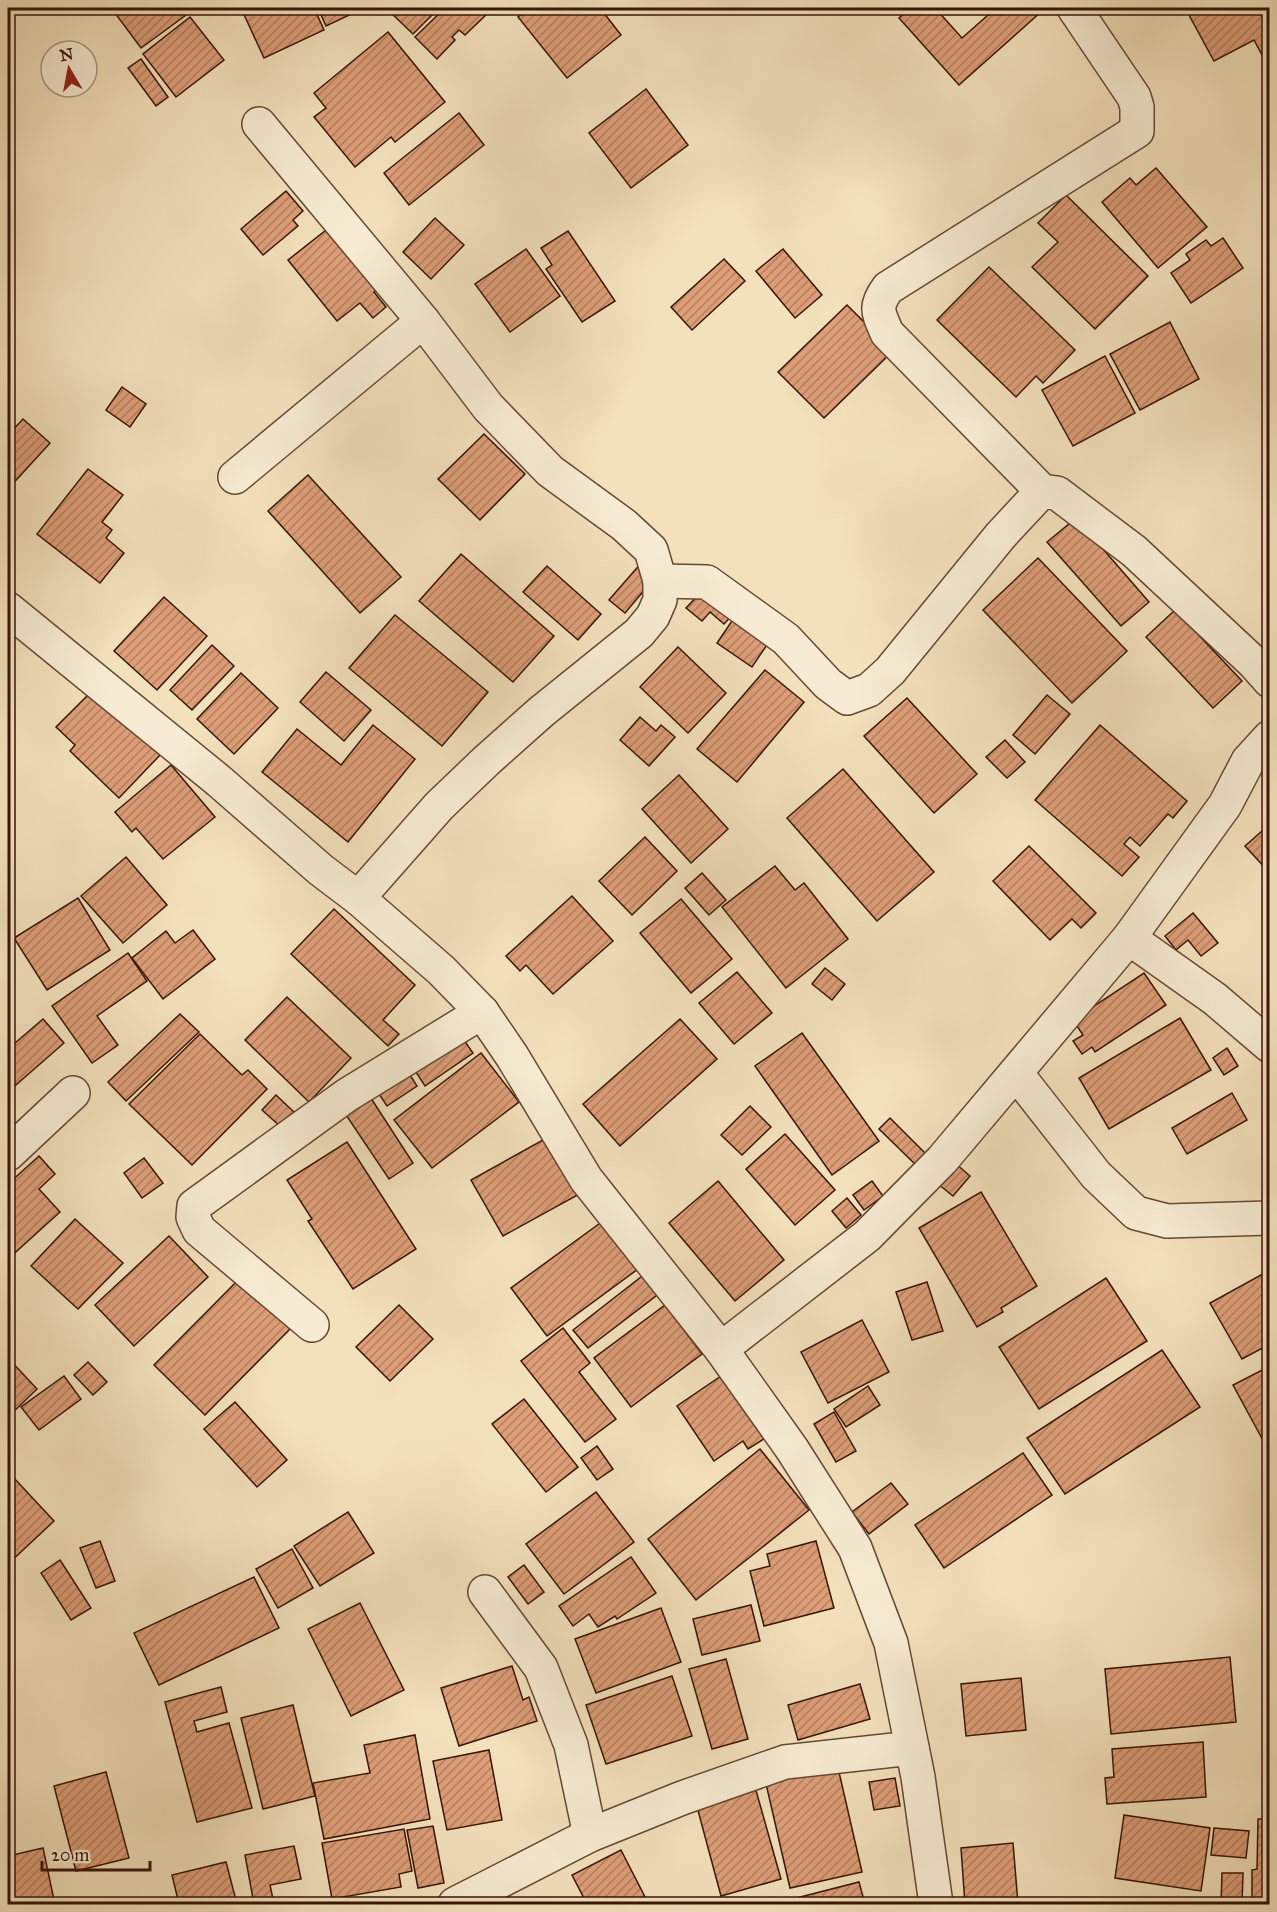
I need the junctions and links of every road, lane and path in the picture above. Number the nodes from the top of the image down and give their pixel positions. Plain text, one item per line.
1 (1074, 8) edge
2 (259, 123) dead end
3 (423, 321) junction
4 (235, 477) dead end
5 (1042, 491) junction
6 (660, 581) junction
7 (8, 609) edge
8 (1269, 681) edge
9 (1269, 737) edge
10 (358, 898) junction
11 (1128, 938) junction
12 (482, 1012) junction
13 (1269, 1046) edge
14 (1016, 1073) junction
15 (73, 1093) dead end
16 (8, 1154) edge
17 (1269, 1218) edge
18 (312, 1325) dead end
19 (721, 1349) junction
20 (485, 1592) dead end
21 (912, 1748) junction
22 (590, 1835) junction
23 (455, 1905) edge
24 (936, 1905) edge

1 - 5 street
2 - 3 street
3 - 4 street
3 - 6 street
5 - 6 street
5 - 8 street
6 - 10 street
7 - 10 street
9 - 11 street
10 - 12 street
11 - 13 street
11 - 14 street
12 - 18 street
12 - 19 street
14 - 17 street
14 - 19 street
15 - 16 street
19 - 21 street
20 - 22 street
21 - 22 street
21 - 24 street
22 - 23 street

